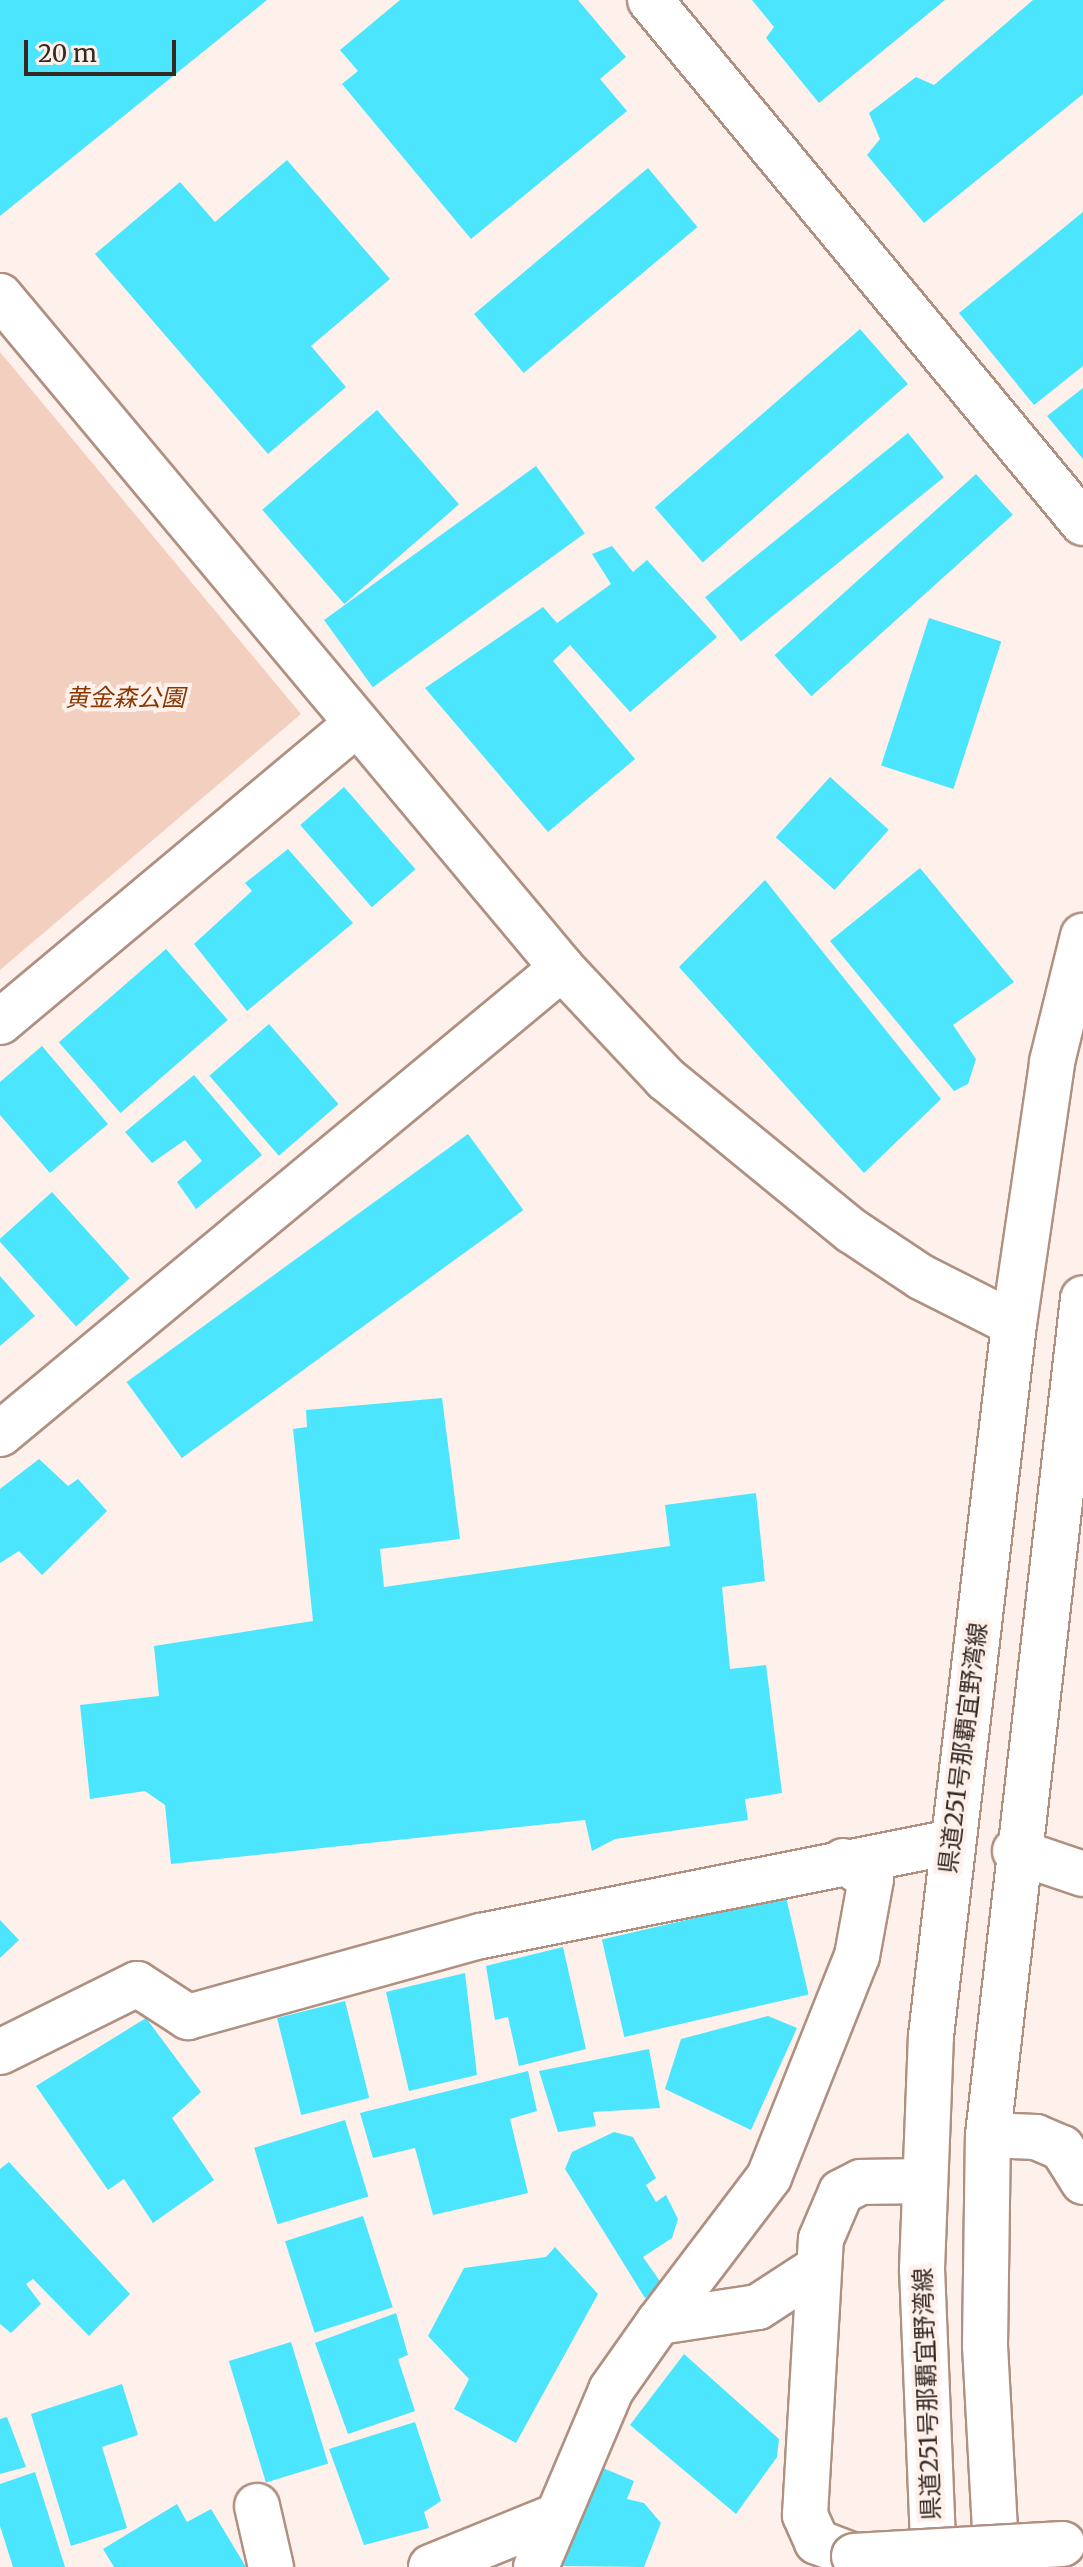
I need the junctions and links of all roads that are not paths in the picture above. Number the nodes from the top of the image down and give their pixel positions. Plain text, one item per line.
1 (650, 0) edge
2 (0, 296) edge
3 (1083, 523) edge
4 (356, 724) junction
5 (1083, 936) edge
6 (562, 968) junction
7 (0, 1022) edge
8 (1083, 1298) edge
9 (1014, 1324) junction
10 (1080, 1353) edge
11 (0, 1434) edge
12 (951, 1842) junction
13 (1015, 1851) junction
14 (843, 1861) junction
15 (1083, 1874) edge
16 (0, 2052) edge
17 (988, 2135) junction
18 (923, 2181) junction
19 (1083, 2182) edge
20 (818, 2268) junction
21 (659, 2322) junction
22 (257, 2506) dead end
23 (554, 2517) junction
24 (1073, 2543) edge
25 (271, 2567) edge
26 (431, 2567) edge
27 (536, 2567) edge
28 (934, 2567) edge
29 (997, 2567) edge

1 - 3 street
2 - 4 street
4 - 6 street
4 - 7 street
5 - 9 street, 県道251号那覇宜野湾線
6 - 9 street
6 - 11 street
8 - 10 street
9 - 12 street, 県道251号那覇宜野湾線
10 - 13 street
12 - 14 street
12 - 18 street, 県道251号那覇宜野湾線
13 - 15 street
13 - 17 street
14 - 16 street
14 - 21 street
17 - 19 street
17 - 29 street
18 - 20 street
18 - 28 street, 県道251号那覇宜野湾線
20 - 21 street
20 - 24 street, bridge
21 - 23 street
22 - 25 street
23 - 26 street
23 - 27 street

